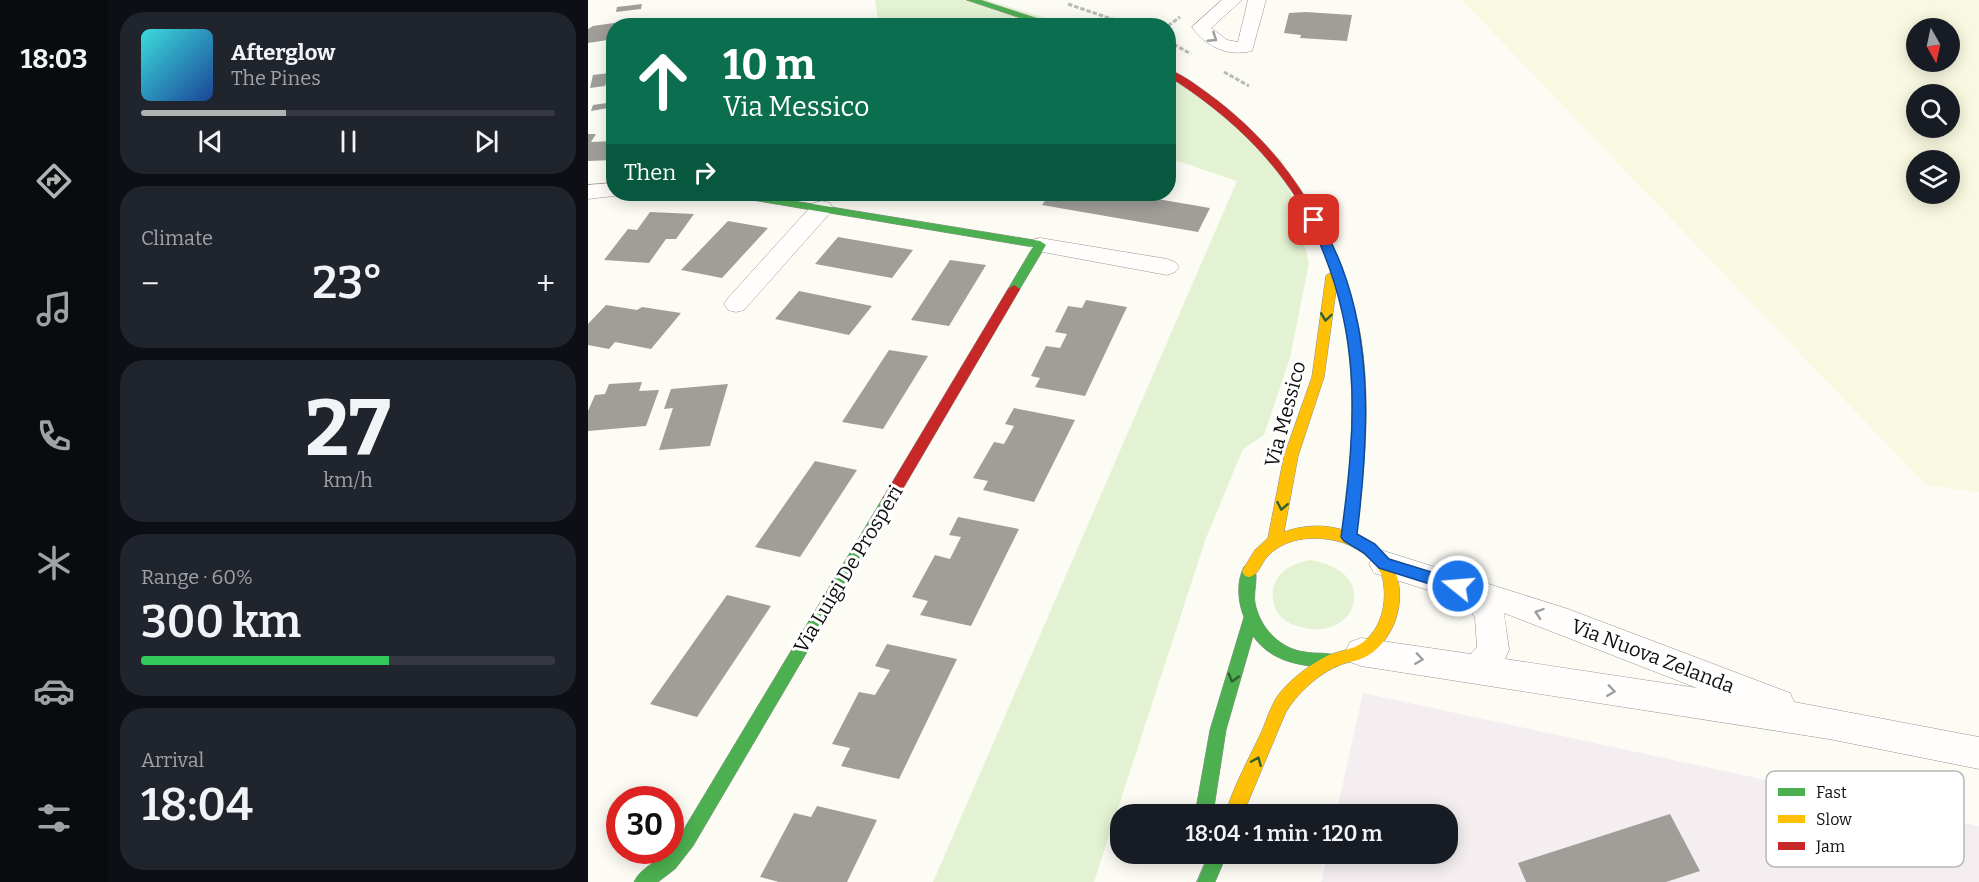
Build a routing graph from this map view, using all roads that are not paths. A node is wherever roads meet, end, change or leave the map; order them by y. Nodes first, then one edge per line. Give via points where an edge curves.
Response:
1 (971, 0) edge
2 (1233, 0) edge
3 (1257, 0) edge
4 (1030, 18) edge
5 (1176, 77) edge
6 (606, 191) edge
7 (588, 192) edge
8 (778, 201) edge
9 (822, 208) junction
10 (1040, 245) junction
11 (1334, 259) junction
12 (1167, 267) dead end
13 (736, 304) dead end
14 (1349, 537) junction
15 (1275, 542) junction
16 (1384, 564) junction
17 (1477, 592) junction
18 (1249, 622) junction
19 (1346, 656) junction
20 (1480, 668) junction
21 (1829, 723) junction
22 (1979, 753) edge
23 (1206, 804) edge
24 (1238, 804) edge
25 (1214, 864) edge
26 (643, 882) edge
27 (1206, 882) edge

1 - 4 street
2 -> 3 street via 1201,27 1207,37 1238,49 1246,47
5 - 11 street via 1239,120 1269,153 1304,201
6 - 7 street
8 - 9 street
9 - 10 street
9 - 13 street
10 - 12 street
10 - 26 street, Via Luigi De Prosperi via 687,840 669,863
11 - 14 street via 1360,376 1358,469
11 -> 15 street, Via Messico via 1318,377 1291,456
14 - 15 street via 1337,533 1299,533
14 - 16 street via 1370,549
15 - 18 street via 1257,557 1245,581 1243,600
16 - 17 street, Via Nuova Zelanda
16 - 19 street via 1394,591 1393,613 1384,631
17 - 20 street via 1491,616 1493,650
21 -> 17 street, Via Nuova Zelanda via 1658,660 1593,631
18 - 19 street via 1271,646 1293,657
18 -> 23 street via 1218,730
19 -> 20 street, Via Nuova Zelanda
24 -> 19 street via 1284,699
20 -> 21 street, Via Nuova Zelanda via 1587,688
21 - 22 street, Via Nuova Zelanda
25 - 27 street

